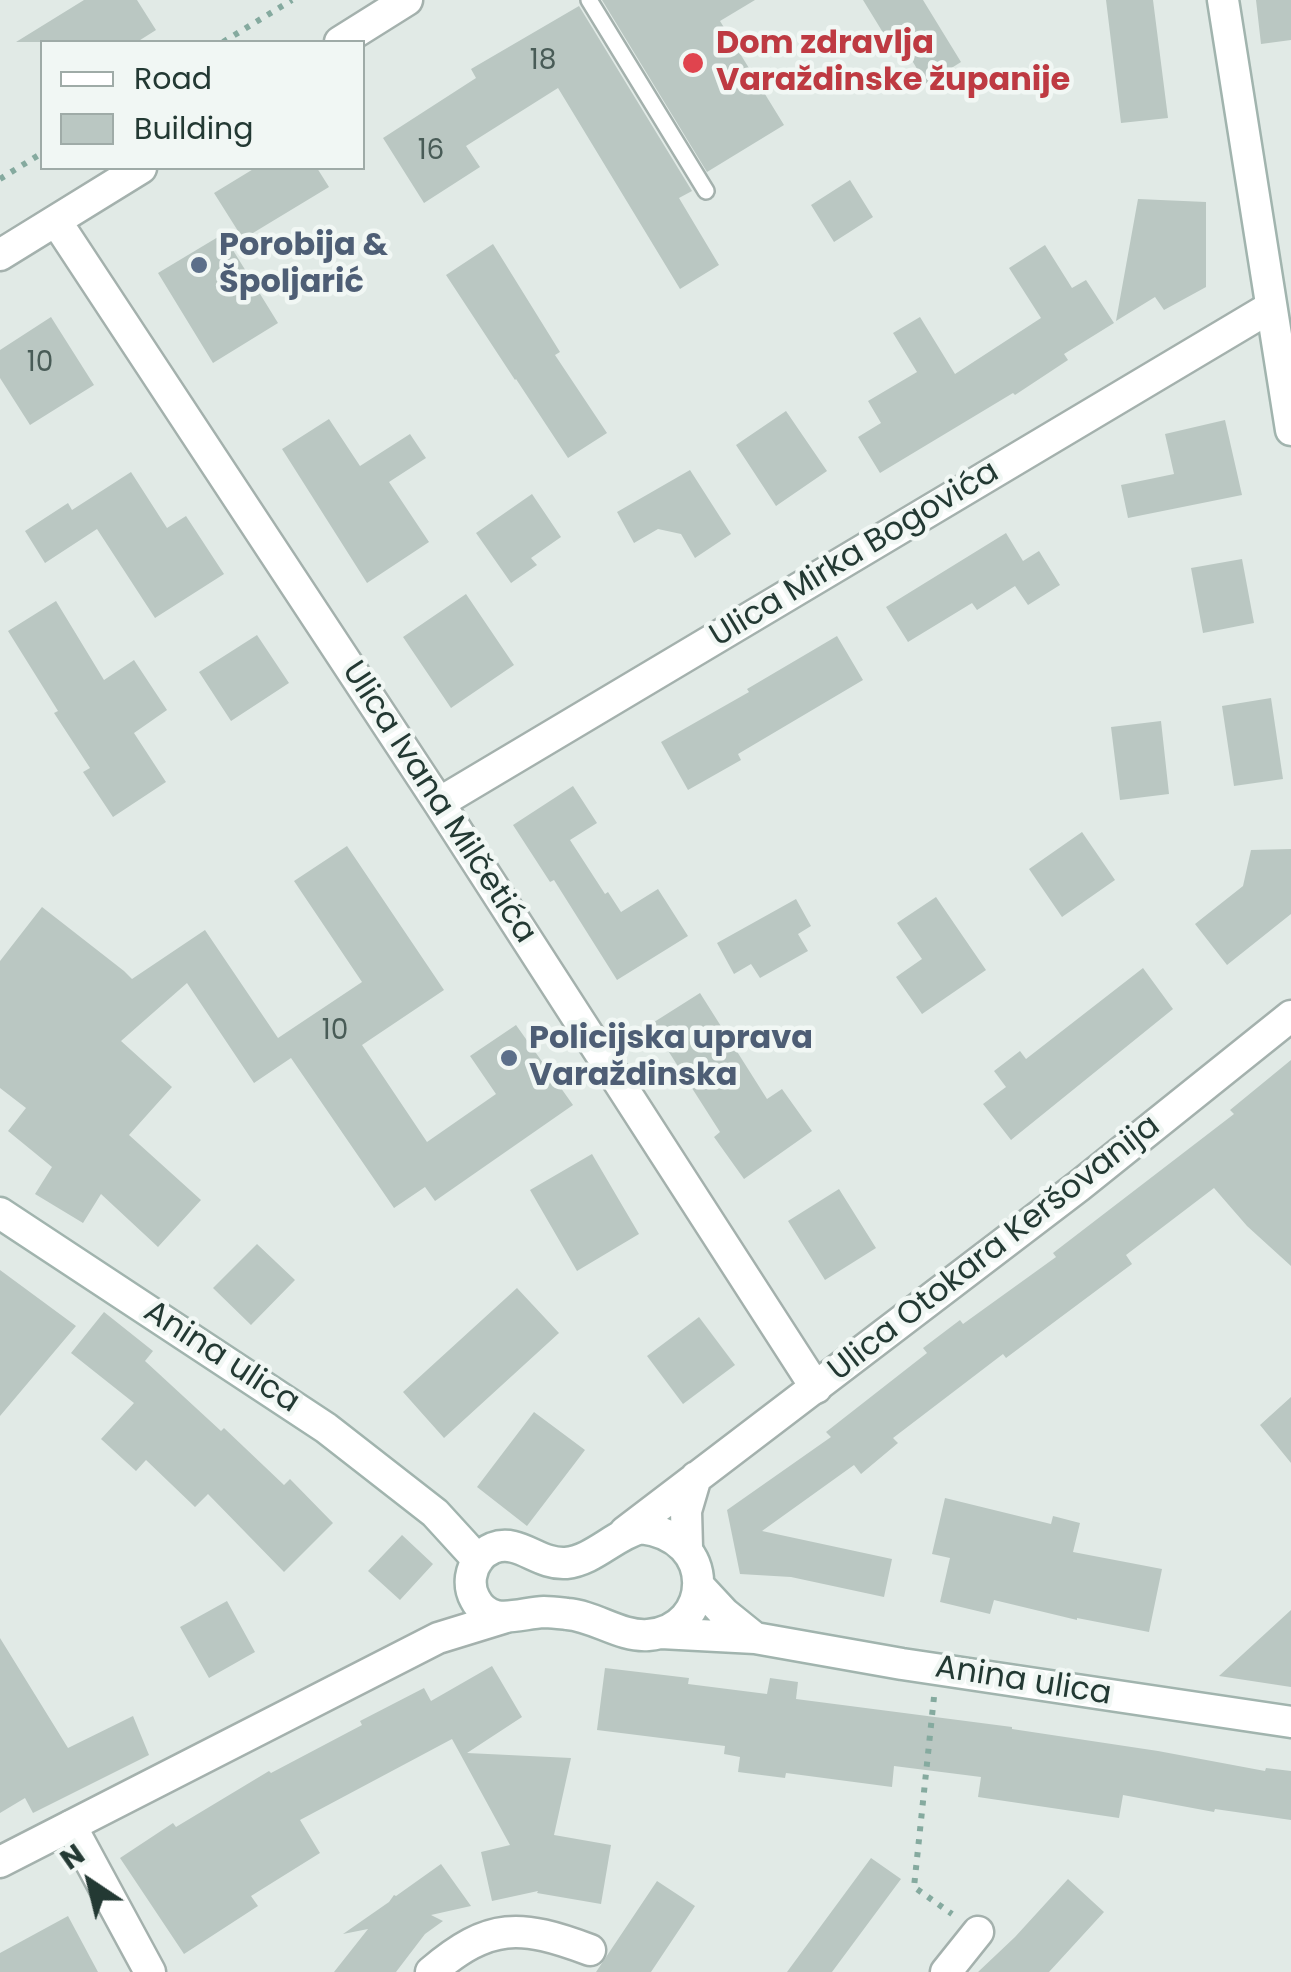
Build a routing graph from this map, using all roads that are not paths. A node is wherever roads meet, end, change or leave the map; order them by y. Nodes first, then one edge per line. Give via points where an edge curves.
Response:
1 (407, 0) edge
2 (589, 0) edge
3 (1224, 0) edge
4 (343, 40) edge
5 (138, 170) edge
6 (706, 192) dead end
7 (56, 221) junction
8 (0, 255) edge
9 (1271, 308) junction
10 (1291, 430) edge
11 (438, 803) junction
12 (1291, 1016) edge
13 (0, 1213) edge
14 (816, 1388) junction
15 (696, 1477) junction
16 (625, 1532) junction
17 (686, 1548) junction
18 (484, 1564) junction
19 (698, 1585) junction
20 (503, 1618) junction
21 (661, 1632) junction
22 (438, 1638) junction
23 (756, 1638) junction
24 (1291, 1722) edge
25 (71, 1826) junction
26 (0, 1862) edge
27 (978, 1932) road end
28 (590, 1950) dead end
29 (150, 1972) edge
30 (431, 1972) edge
31 (946, 1972) edge

1 - 4 street
2 - 6 lane
3 - 9 street
5 - 7 street
7 - 8 street
7 - 11 street, Ulica Ivana Milčetića
9 - 10 street
9 - 11 street, Ulica Mirka Bogovića
11 - 14 street, Ulica Ivana Milčetića
12 - 14 street, Ulica Otokara Keršovanija
13 - 18 street, Anina ulica via 326,1428 436,1513
14 - 15 street, Ulica Otokara Keršovanija
15 - 16 street, Ulica Otokara Keršovanija
15 - 17 street via 686,1511
16 - 17 street via 658,1530
16 - 18 street, Ulica Otokara Keršovanija via 578,1560 545,1561 515,1546
17 - 19 street
18 - 20 street via 478,1604
18 - 22 street
19 - 21 street via 688,1614
19 - 23 street, Anina ulica
20 - 21 street, Anina ulica via 578,1614 644,1636
20 - 22 street, Anina ulica
21 - 23 street, Anina ulica
22 - 25 street, Anina ulica
23 - 24 street, Anina ulica
25 - 26 street, Anina ulica
25 - 29 street
27 - 31 street
28 - 30 street via 549,1934 518,1931 485,1936

